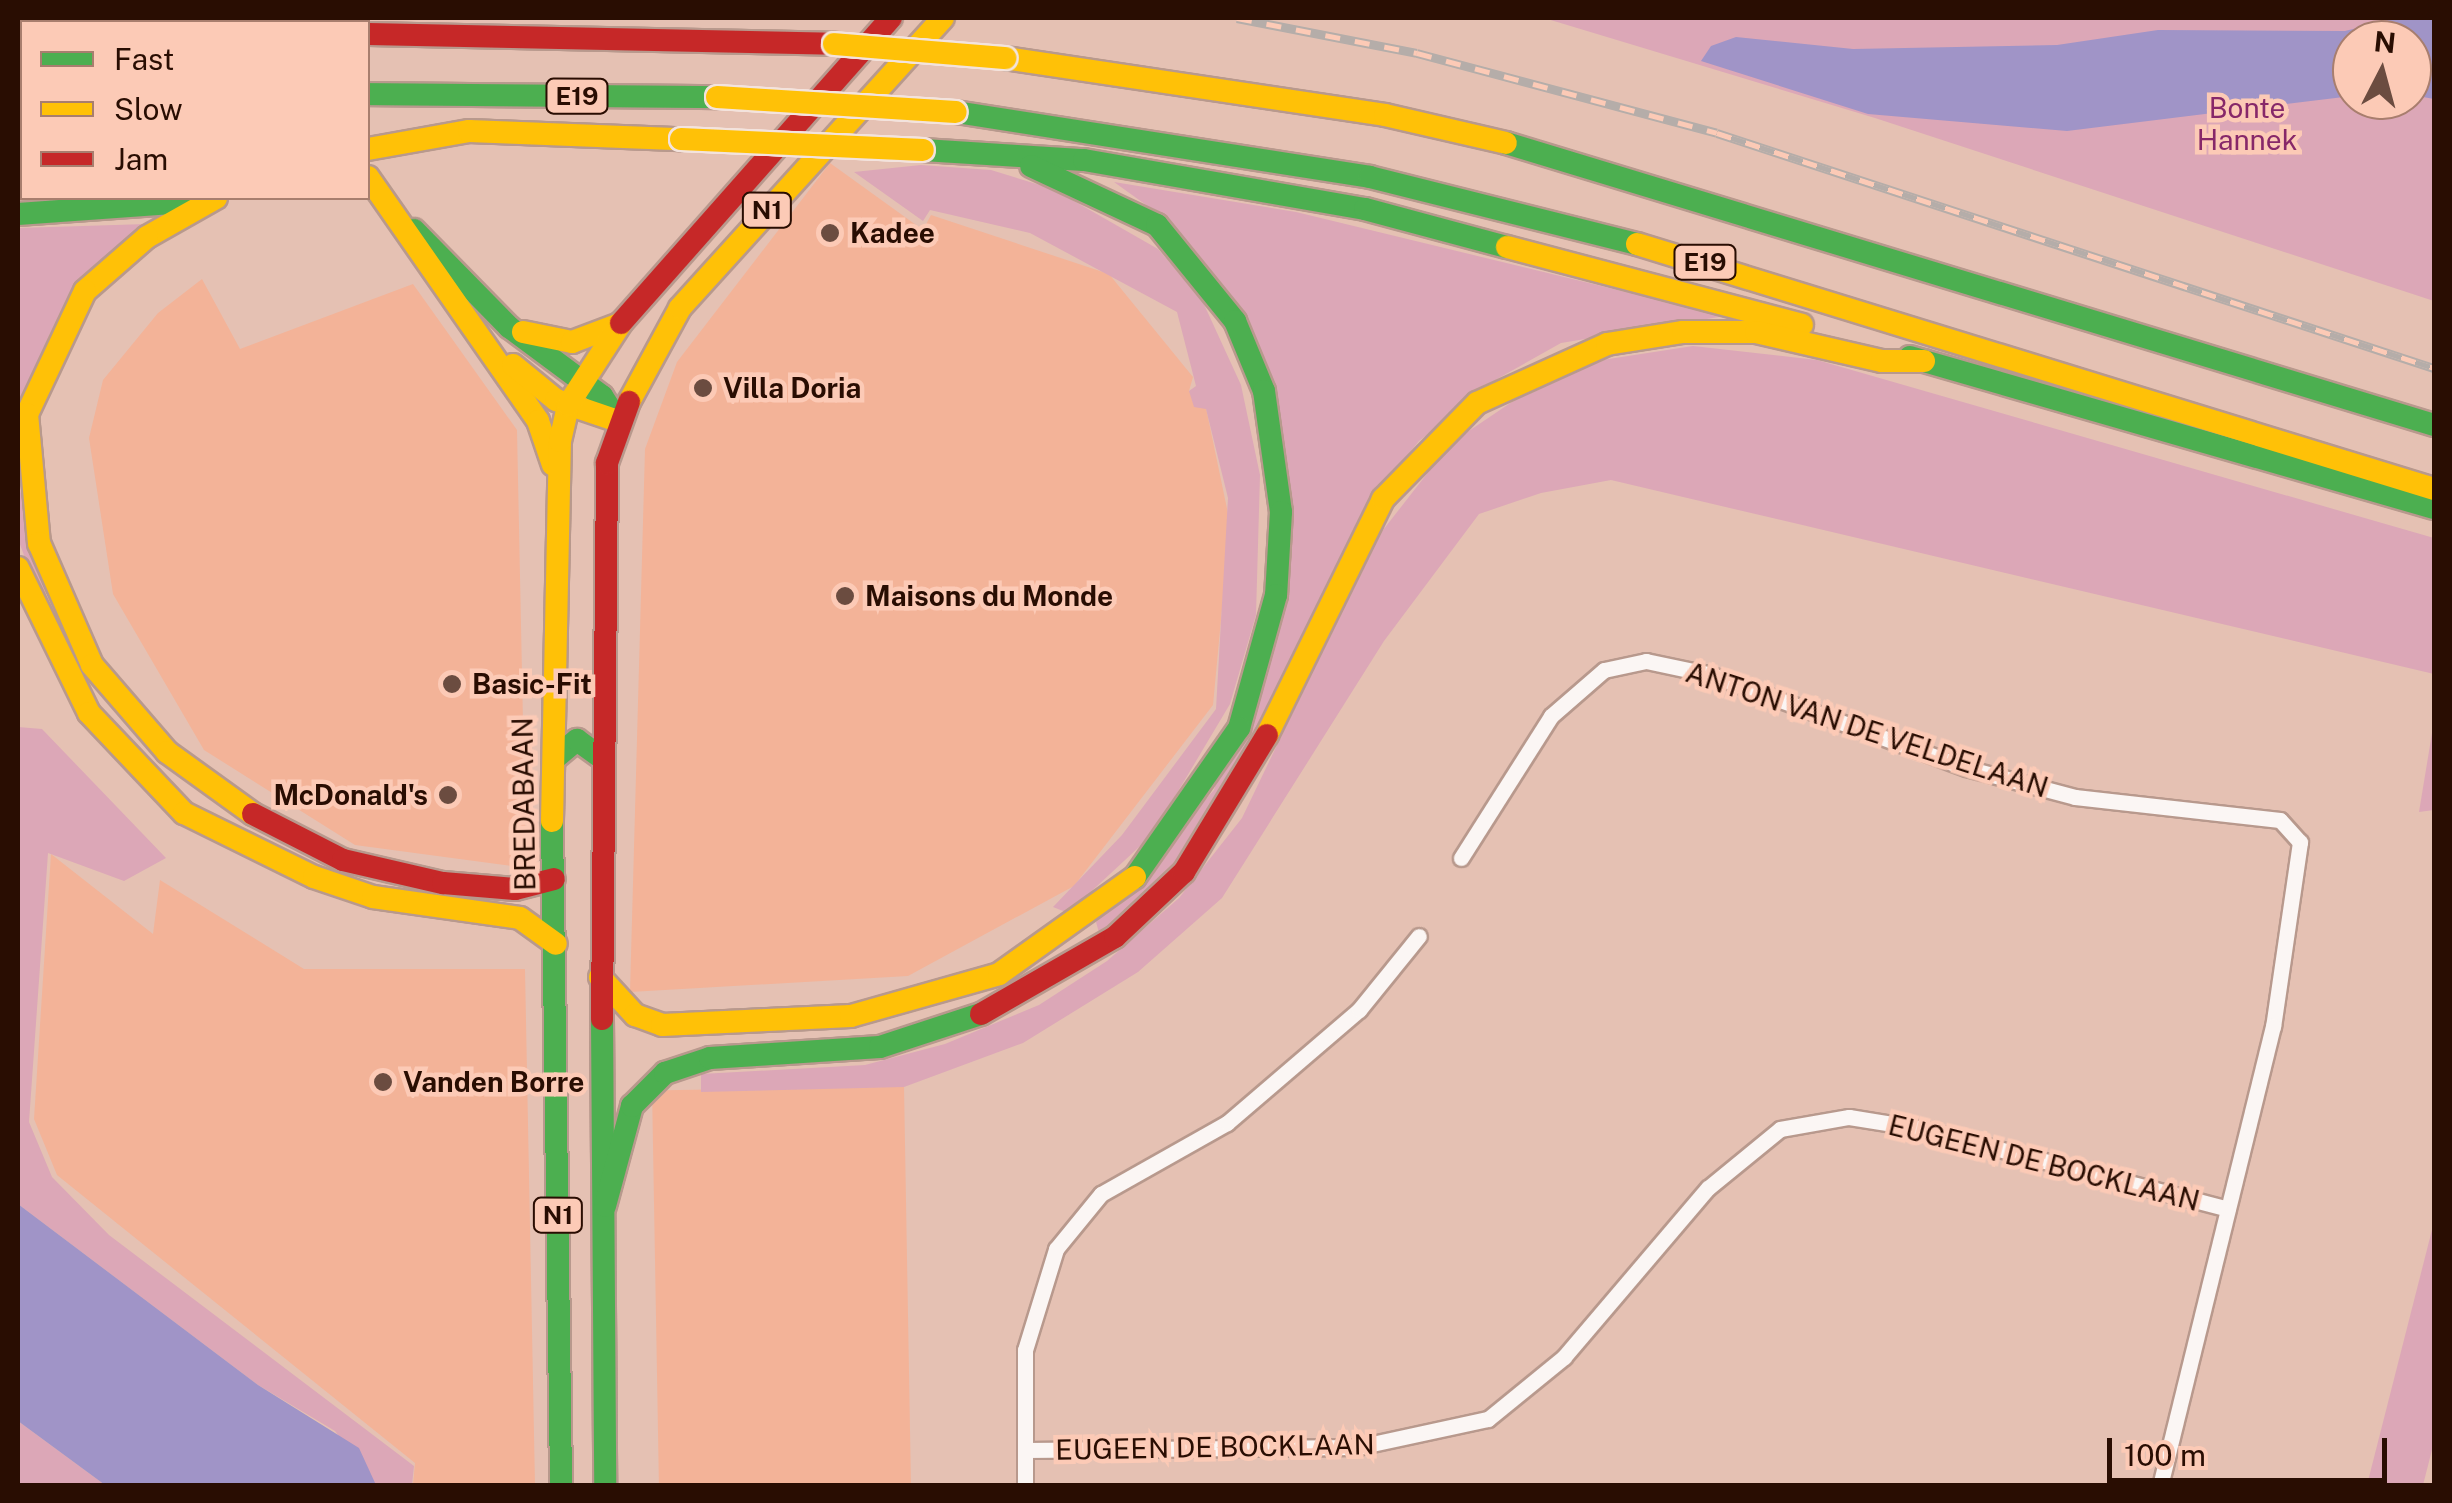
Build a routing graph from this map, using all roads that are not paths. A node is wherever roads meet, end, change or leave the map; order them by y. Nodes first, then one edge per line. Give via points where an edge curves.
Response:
1 (891, 18) edge
2 (943, 18) edge
3 (370, 34) edge
4 (370, 94) edge
5 (780, 138) junction
6 (370, 149) edge
7 (982, 153) junction
8 (812, 164) junction
9 (370, 180) edge
10 (202, 200) edge
11 (213, 200) edge
12 (18, 214) edge
13 (397, 217) junction
14 (620, 324) junction
15 (509, 326) junction
16 (488, 344) junction
17 (1924, 362) junction
18 (581, 382) junction
19 (568, 405) junction
20 (618, 421) junction
21 (2434, 426) edge
22 (555, 473) junction
23 (2434, 489) edge
24 (2434, 508) edge
25 (18, 568) edge
26 (600, 756) junction
27 (554, 760) junction
28 (1461, 858) dead end
29 (554, 879) junction
30 (1418, 936) dead end
31 (556, 944) junction
32 (600, 977) junction
33 (605, 1206) junction
34 (2228, 1210) junction
35 (1025, 1450) junction
36 (561, 1486) edge
37 (605, 1486) edge
38 (1026, 1486) edge
39 (2160, 1486) edge

1 - 5 main road, BREDABAAN / N1
2 - 8 main road, N1
3 - 21 main road, E19, bridge via 768,40 1005,58 1385,115 1584,161
4 - 23 main road, E19, bridge via 717,97 956,112 1370,176 1588,229 1956,335
5 - 8 street
5 - 14 main road, BREDABAAN / N1
6 - 7 main road, bridge via 514,130
7 - 17 main road via 1084,160 1365,209 1582,260
7 - 32 main road via 1062,175 1157,225 1234,321 1264,391 1281,512 1276,595 1239,728 1156,855 1114,898 999,974 851,1016 662,1025 635,1015
8 - 20 main road, N1 via 680,308
9 - 13 main road
10 - 12 main road via 82,216
11 - 29 main road via 147,237 85,291 27,414 39,543 64,613 92,665 167,752 270,828 343,860 443,883 515,890
13 - 15 main road
13 - 16 main road
14 - 15 main road via 572,342
14 - 18 main road, BREDABAAN / N1
15 - 18 main road
16 - 19 main road
16 - 22 main road via 538,421
17 - 24 main road
17 - 33 main road via 1882,362 1756,332 1683,332 1607,344 1477,403 1384,499 1234,800 1184,872 1114,937 1041,986 957,1025 880,1047 710,1058 664,1072 632,1106
18 - 19 main road, BREDABAAN / N1
18 - 20 main road
19 - 20 main road
19 - 22 main road, BREDABAAN / N1
20 - 26 main road, N1 via 600,512
22 - 27 main road, BREDABAAN / N1
25 - 31 main road via 90,713 184,813 314,877 373,897 520,918
26 - 27 main road via 577,740
26 - 32 main road, N1
27 - 29 main road, BREDABAAN / N1
28 - 34 street, ANTON VAN DE VELDELAAN via 1551,716 1604,670 1646,661 1712,674 1966,768 2075,797 2280,820 2300,842 2273,1026
29 - 31 main road, BREDABAAN / N1
30 - 35 street via 1359,1010 1227,1123 1101,1194 1056,1250 1025,1350
31 - 36 main road, BREDABAAN / N1
32 - 33 main road, N1
33 - 37 main road, N1
34 - 35 street, EUGEEN DE BOCKLAAN via 1918,1128 1849,1116 1780,1129 1708,1188 1564,1357 1488,1419 1358,1447
34 - 39 street, ANTON VAN DE VELDELAAN
35 - 38 street

